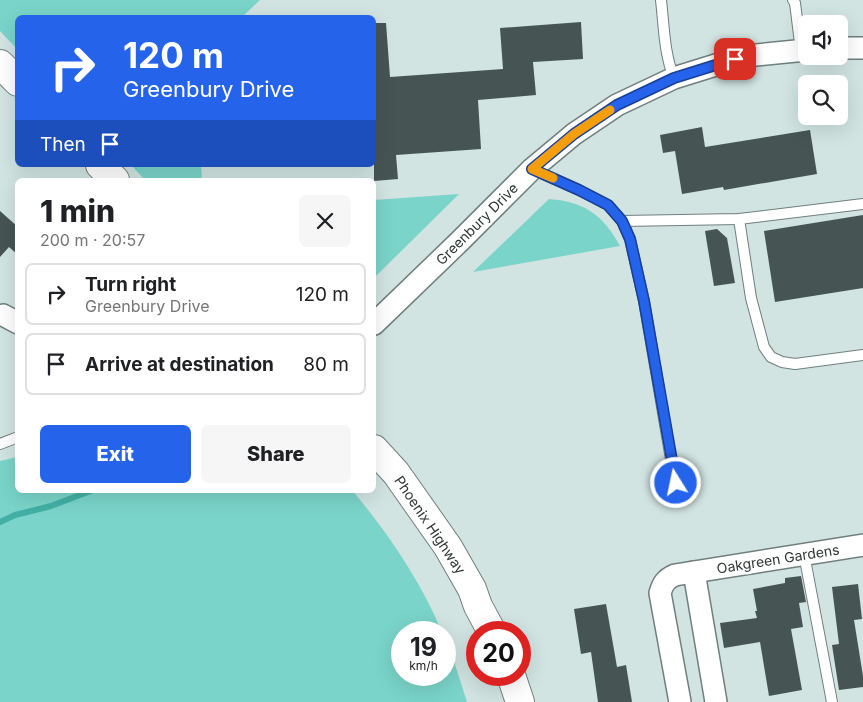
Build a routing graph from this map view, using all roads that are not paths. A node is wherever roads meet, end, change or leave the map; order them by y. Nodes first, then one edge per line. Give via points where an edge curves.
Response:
1 (661, 0) edge
2 (795, 1) edge
3 (798, 17) edge
4 (848, 48) edge
5 (863, 48) edge
6 (798, 51) edge
7 (0, 64) edge
8 (674, 78) junction
9 (15, 79) edge
10 (102, 167) edge
11 (532, 169) junction
12 (113, 178) edge
13 (863, 204) edge
14 (739, 220) junction
15 (622, 221) junction
16 (376, 322) edge
17 (863, 355) edge
18 (15, 438) edge
19 (0, 444) edge
20 (376, 451) edge
21 (676, 483) dead end
22 (863, 545) edge
23 (804, 554) junction
24 (694, 572) junction
25 (486, 621) edge
26 (515, 686) edge
27 (520, 702) edge
28 (680, 702) edge
29 (716, 702) edge
30 (832, 702) edge

1 - 8 lane via 666,52
2 - 3 lane
4 - 5 street
6 - 8 street, Greenbury Drive via 735,59
7 - 9 main road
8 - 11 street, Greenbury Drive via 617,105 574,134
10 - 12 main road
11 - 15 lane via 608,205
11 - 16 street, Greenbury Drive
13 - 14 lane
14 - 15 lane
14 - 17 lane via 751,298 764,347 771,357 795,364
15 - 21 lane via 630,239 644,301
18 - 19 lane
20 - 25 main road, Phoenix Highway via 396,473 448,547
22 - 23 street, Oakgreen Gardens
23 - 24 street, Oakgreen Gardens
23 - 30 lane
24 - 28 street, Oakgreen Gardens via 668,579 660,593
24 - 29 street
26 - 27 main road

